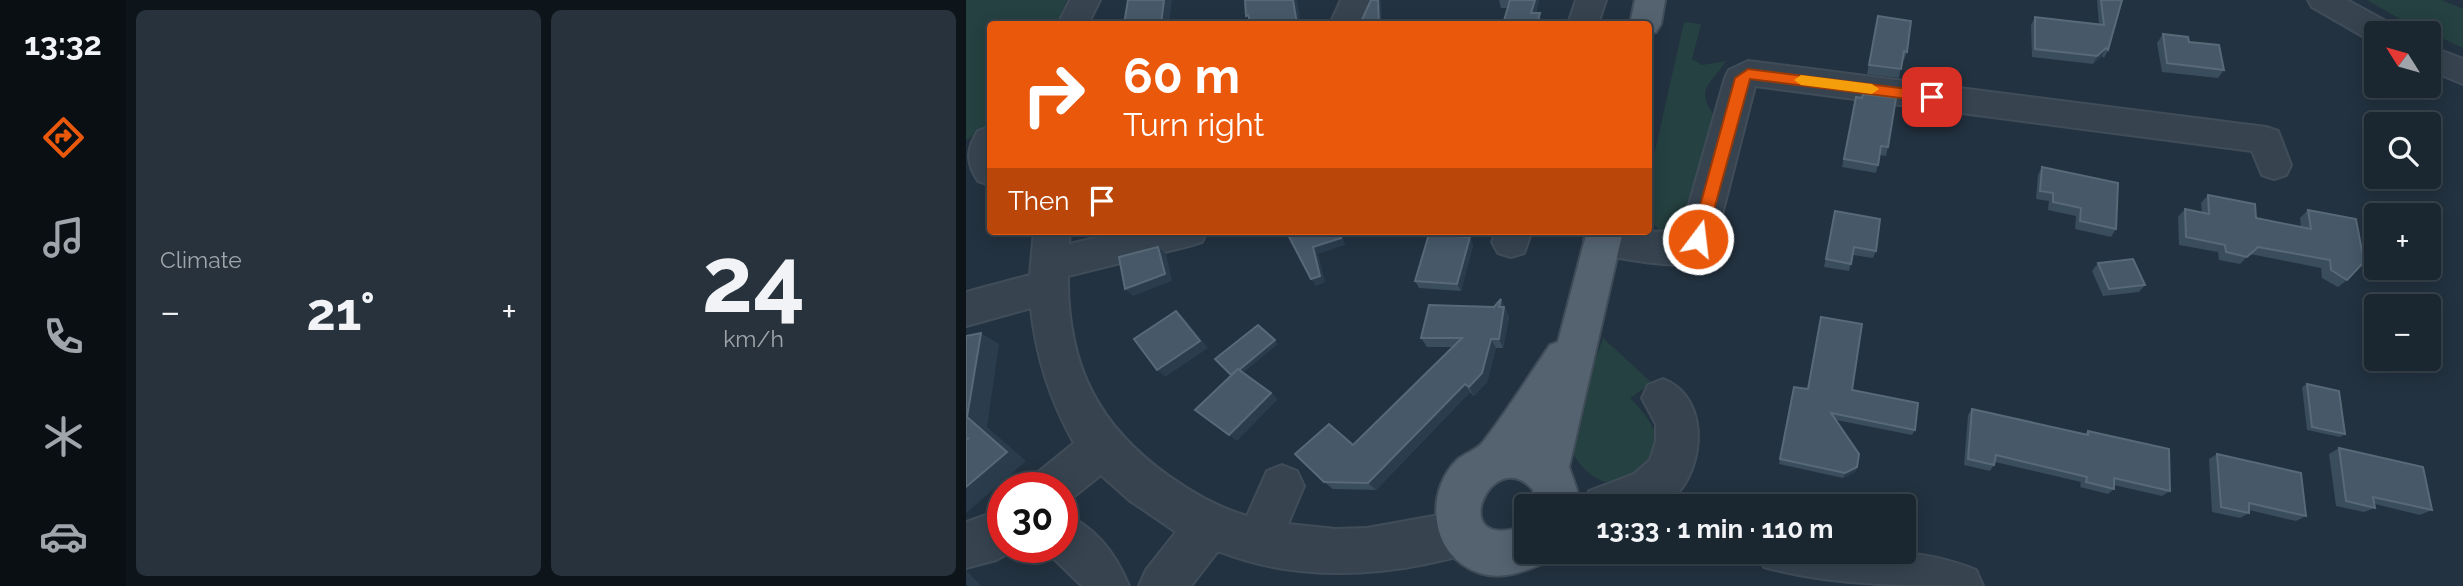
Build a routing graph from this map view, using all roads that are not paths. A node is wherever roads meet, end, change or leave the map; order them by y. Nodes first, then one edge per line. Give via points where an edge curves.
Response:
1 (1085, 0) edge
2 (1356, 0) edge
3 (1591, 0) edge
4 (1650, 0) edge
5 (2323, 0) edge
6 (1074, 21) edge
7 (1346, 21) edge
8 (1584, 21) edge
9 (1646, 21) edge
10 (2364, 23) edge
11 (2441, 62) edge
12 (2463, 72) edge
13 (2274, 165) dead end
14 (1170, 235) edge
15 (1604, 235) edge
16 (1050, 261) edge
17 (966, 309) edge
18 (1577, 338) junction
19 (1663, 398) dead end
20 (1103, 446) junction
21 (1496, 460) junction
22 (1072, 472) edge
23 (1282, 486) dead end
24 (1551, 488) edge
25 (1638, 494) edge
26 (1210, 526) junction
27 (987, 539) edge
28 (1259, 541) junction
29 (966, 545) edge
30 (1078, 550) edge
31 (1495, 556) edge
32 (1847, 564) edge
33 (1107, 586) edge
34 (1162, 586) edge
35 (1960, 586) edge

1 - 6 street
2 - 7 street
3 - 8 street
4 - 9 main road
5 - 10 street
11 - 12 street
13 - 15 street via 2266,140 1748,74 1741,78 1698,239 1681,249
14 - 16 street
15 - 18 main road
16 - 17 street
16 - 20 street via 1055,343 1068,386 1089,429
18 - 21 main road
18 - 24 main road
19 - 25 street via 1679,433 1661,481
20 - 22 street
20 - 26 street via 1127,470
21 - 24 main road via 1518,457 1534,461
21 - 31 main road via 1471,475 1457,501 1456,519
23 - 28 street
26 - 28 street
26 - 34 street
27 - 29 street
28 - 31 street via 1334,552
30 - 33 street via 1097,568
32 - 35 street

